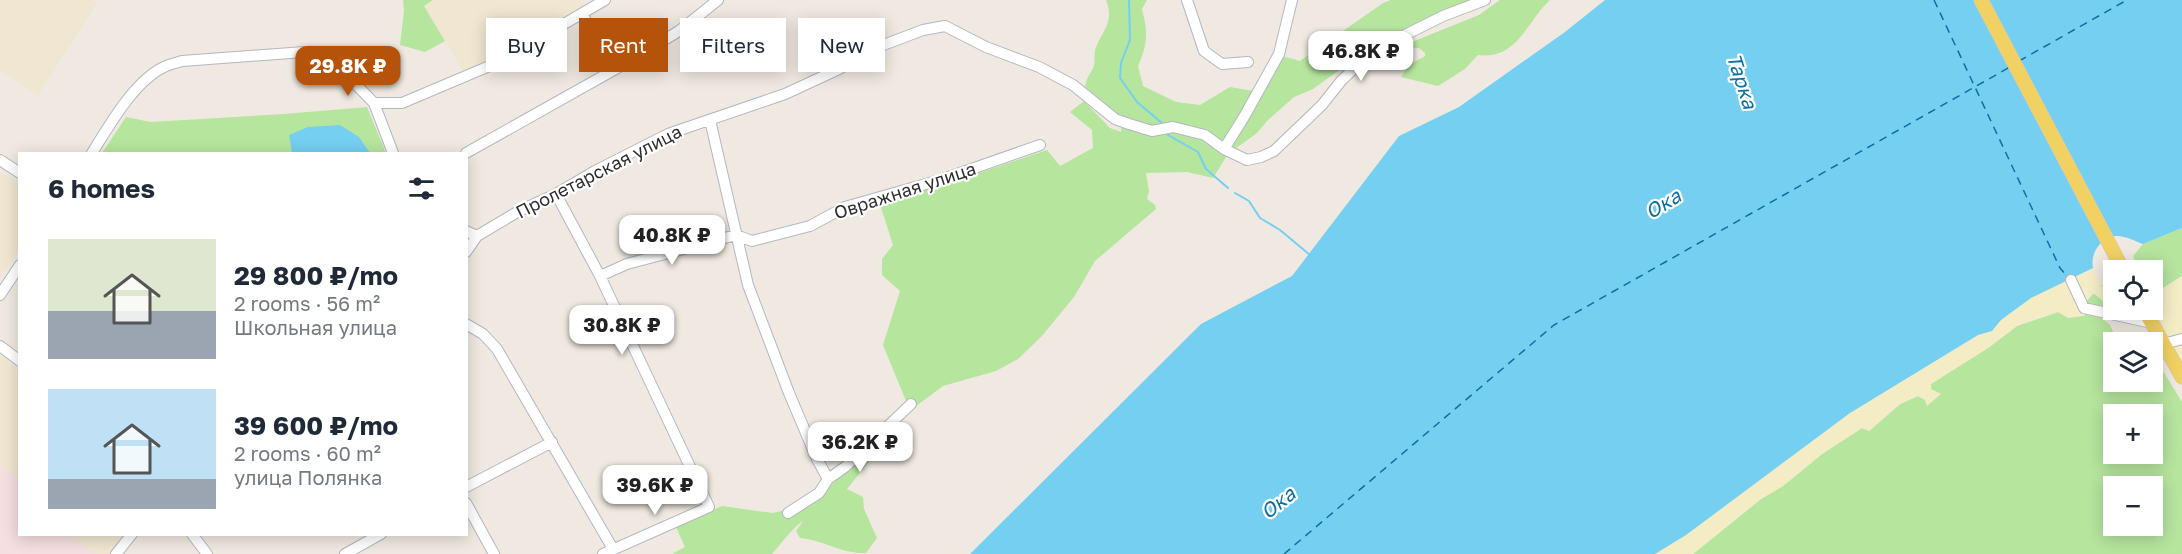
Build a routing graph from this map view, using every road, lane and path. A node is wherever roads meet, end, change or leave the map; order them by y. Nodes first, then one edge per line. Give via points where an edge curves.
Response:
1 (605, 0) edge
2 (718, 0) edge
3 (1187, 0) edge
4 (1292, 0) edge
5 (1485, 0) edge
6 (1980, 0) edge
7 (588, 4) edge
8 (580, 14) junction
9 (583, 18) edge
10 (668, 38) edge
11 (1248, 62) dead end
12 (610, 72) edge
13 (374, 103) junction
14 (710, 120) junction
15 (1040, 145) dead end
16 (1224, 149) junction
17 (93, 152) edge
18 (393, 152) edge
19 (468, 152) edge
20 (0, 160) edge
21 (18, 172) edge
22 (556, 194) junction
23 (468, 232) edge
24 (736, 235) junction
25 (477, 236) junction
26 (468, 249) edge
27 (2117, 260) edge
28 (18, 268) edge
29 (600, 276) junction
30 (2071, 280) dead end
31 (0, 295) edge
32 (2150, 320) edge
33 (2152, 323) junction
34 (468, 325) edge
35 (2157, 332) edge
36 (2182, 339) edge
37 (2163, 344) joint
38 (0, 346) edge
39 (18, 360) edge
40 (2182, 376) edge
41 (911, 404) dead end
42 (552, 442) junction
43 (828, 479) junction
44 (468, 486) edge
45 (468, 507) edge
46 (788, 513) dead end
47 (130, 536) edge
48 (194, 536) edge
49 (377, 536) edge
50 (608, 552) edge
51 (116, 554) edge
52 (207, 554) edge
53 (345, 554) edge
54 (494, 554) edge

1 - 7 street
2 - 10 street
3 - 11 street via 1204,51 1222,63
4 - 16 street via 1279,54
5 - 16 street, Пролетарская улица via 1371,52 1274,150 1247,160
6 - 27 main road
7 - 8 street
8 - 9 street
8 - 13 street via 499,62 402,103
12 - 19 street
13 - 17 street via 331,59 304,52 182,61 153,75 123,104
13 - 18 street
14 - 16 street, Пролетарская улица via 786,94 878,47 945,26 1073,85 1115,119 1152,131 1173,127 1205,135
14 - 22 street, Пролетарская улица via 668,134
14 - 24 street
15 - 24 street, Овражная улица via 940,180 845,207 810,226 752,240
20 - 21 street
22 - 25 street, Пролетарская улица
22 - 29 street
23 - 25 street
24 - 29 street, Овражная улица via 627,264
24 - 43 street via 756,307
25 - 26 street
28 - 31 street
29 - 50 street via 709,507
30 - 33 street via 2084,308
32 - 33 main road
33 - 35 main road
34 - 42 street via 497,349
36 - 37 street
37 - 40 main road
38 - 39 street
41 - 43 street
42 - 44 street
42 - 50 street
43 - 46 street via 819,493
45 - 54 street
47 - 51 street
48 - 52 street
49 - 53 street

